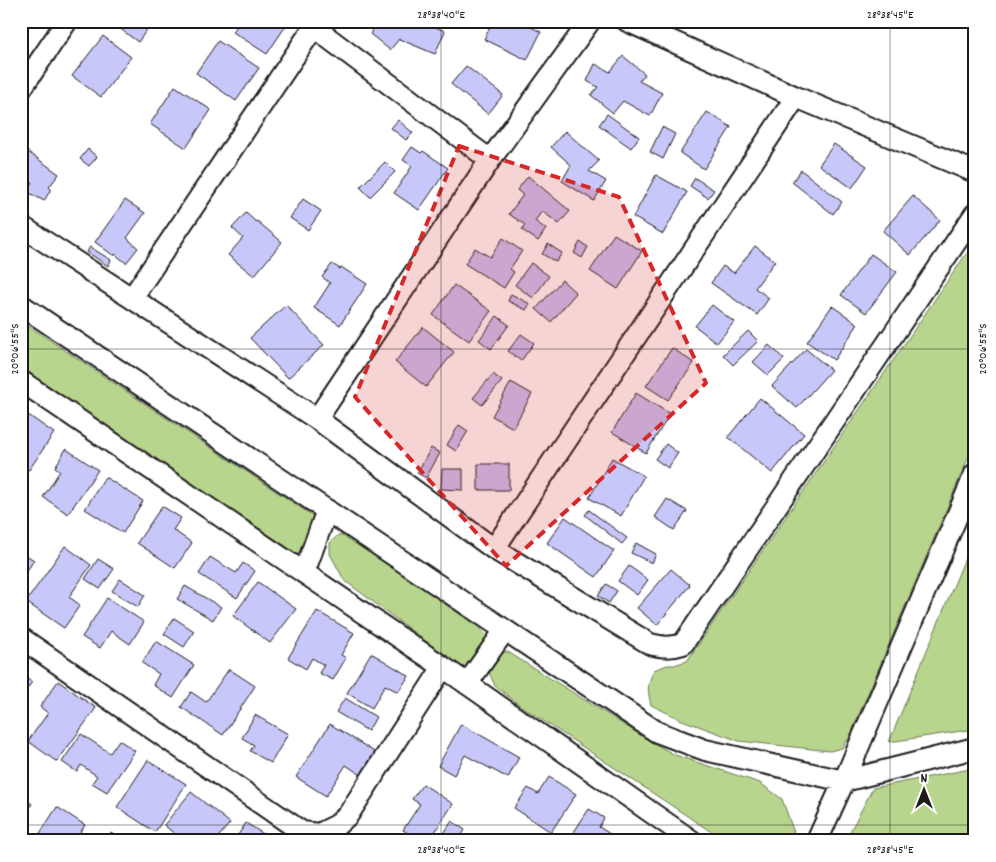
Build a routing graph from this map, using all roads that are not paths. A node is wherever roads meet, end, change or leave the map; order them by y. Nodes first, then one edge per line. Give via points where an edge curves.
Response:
1 (67, 21) edge
2 (590, 21) edge
3 (627, 21) edge
4 (316, 24) edge
5 (21, 89) edge
6 (796, 97) junction
7 (490, 160) junction
8 (975, 172) edge
9 (975, 214) edge
10 (21, 226) edge
11 (132, 298) junction
12 (21, 305) edge
13 (21, 381) edge
14 (317, 419) junction
15 (975, 474) edge
16 (327, 510) junction
17 (494, 549) junction
18 (304, 573) junction
19 (505, 630) junction
20 (21, 638) edge
21 (443, 667) junction
22 (467, 684) junction
23 (975, 748) edge
24 (844, 781) junction
25 (692, 841) edge
26 (817, 841) edge

1 - 5 street
2 - 7 street
3 - 6 street
4 - 7 street
4 - 11 street
6 - 8 street
6 - 17 street
7 - 14 street
9 - 17 street via 683,644 664,648 650,644
10 - 11 street
11 - 14 street
12 - 16 street
13 - 18 street
14 - 17 street
15 - 24 street
16 - 18 street
16 - 19 street
18 - 21 street
19 - 22 street
19 - 24 street via 658,732 705,750
20 - 21 street via 302,832 319,834 348,815
21 - 22 street
22 - 25 street
23 - 24 street
24 - 26 street

